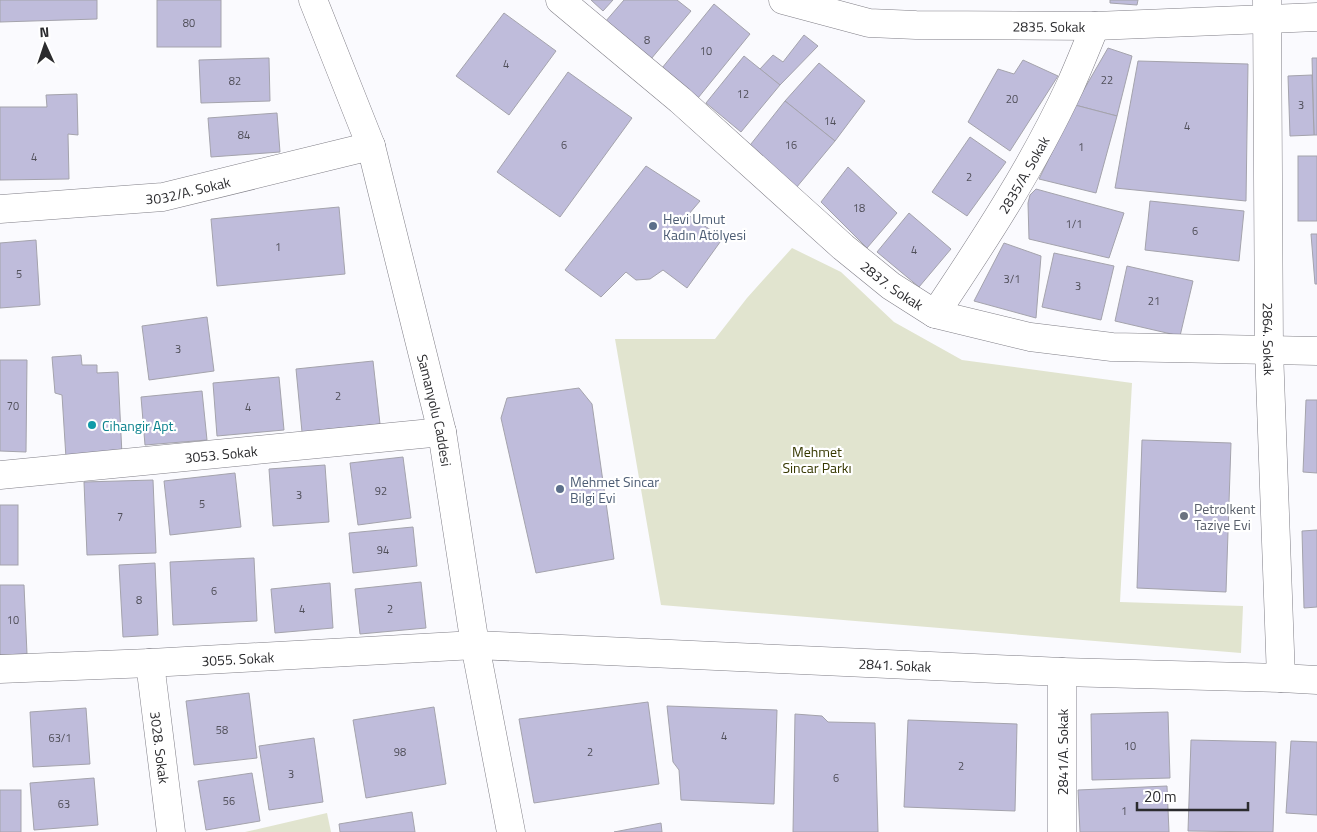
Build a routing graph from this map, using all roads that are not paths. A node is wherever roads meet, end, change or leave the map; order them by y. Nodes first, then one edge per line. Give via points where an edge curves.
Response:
1 (313, 0) edge
2 (560, 0) edge
3 (783, 0) edge
4 (1267, 10) edge
5 (1317, 17) edge
6 (1095, 26) junction
7 (371, 146) junction
8 (0, 209) edge
9 (934, 314) junction
10 (1269, 350) junction
11 (1317, 351) edge
12 (442, 432) junction
13 (0, 475) edge
14 (475, 645) junction
15 (150, 663) junction
16 (0, 669) edge
17 (1062, 672) junction
18 (1280, 678) junction
19 (1317, 680) edge
20 (172, 832) edge
21 (511, 832) edge
22 (1062, 832) edge

1 - 7 street, Samanyolu Caddesi
2 - 9 street, 2837. Sokak via 680,100 843,247 891,286
3 - 6 street, 2835. Sokak via 868,23
4 - 5 street, 2835. Sokak
4 - 6 street, 2835. Sokak
4 - 10 street, 2864. Sokak
6 - 9 street, 2835/A. Sokak via 1070,86 1035,153 980,248
7 - 8 street, 3032/A. Sokak via 163,196
7 - 12 street, Samanyolu Caddesi
9 - 10 street, 2837. Sokak via 1030,337 1112,347
10 - 11 street, 2837. Sokak
10 - 18 street, 2864. Sokak
12 - 13 street, 3053. Sokak
12 - 14 street, Samanyolu Caddesi
14 - 15 street, 3055. Sokak
14 - 17 street, 2841. Sokak
14 - 21 street, Samanyolu Caddesi
15 - 16 street, 3055. Sokak
15 - 20 street, 3028. Sokak
17 - 18 street, 2841. Sokak
17 - 22 street, 2841/A. Sokak
18 - 19 street, 2841. Sokak

